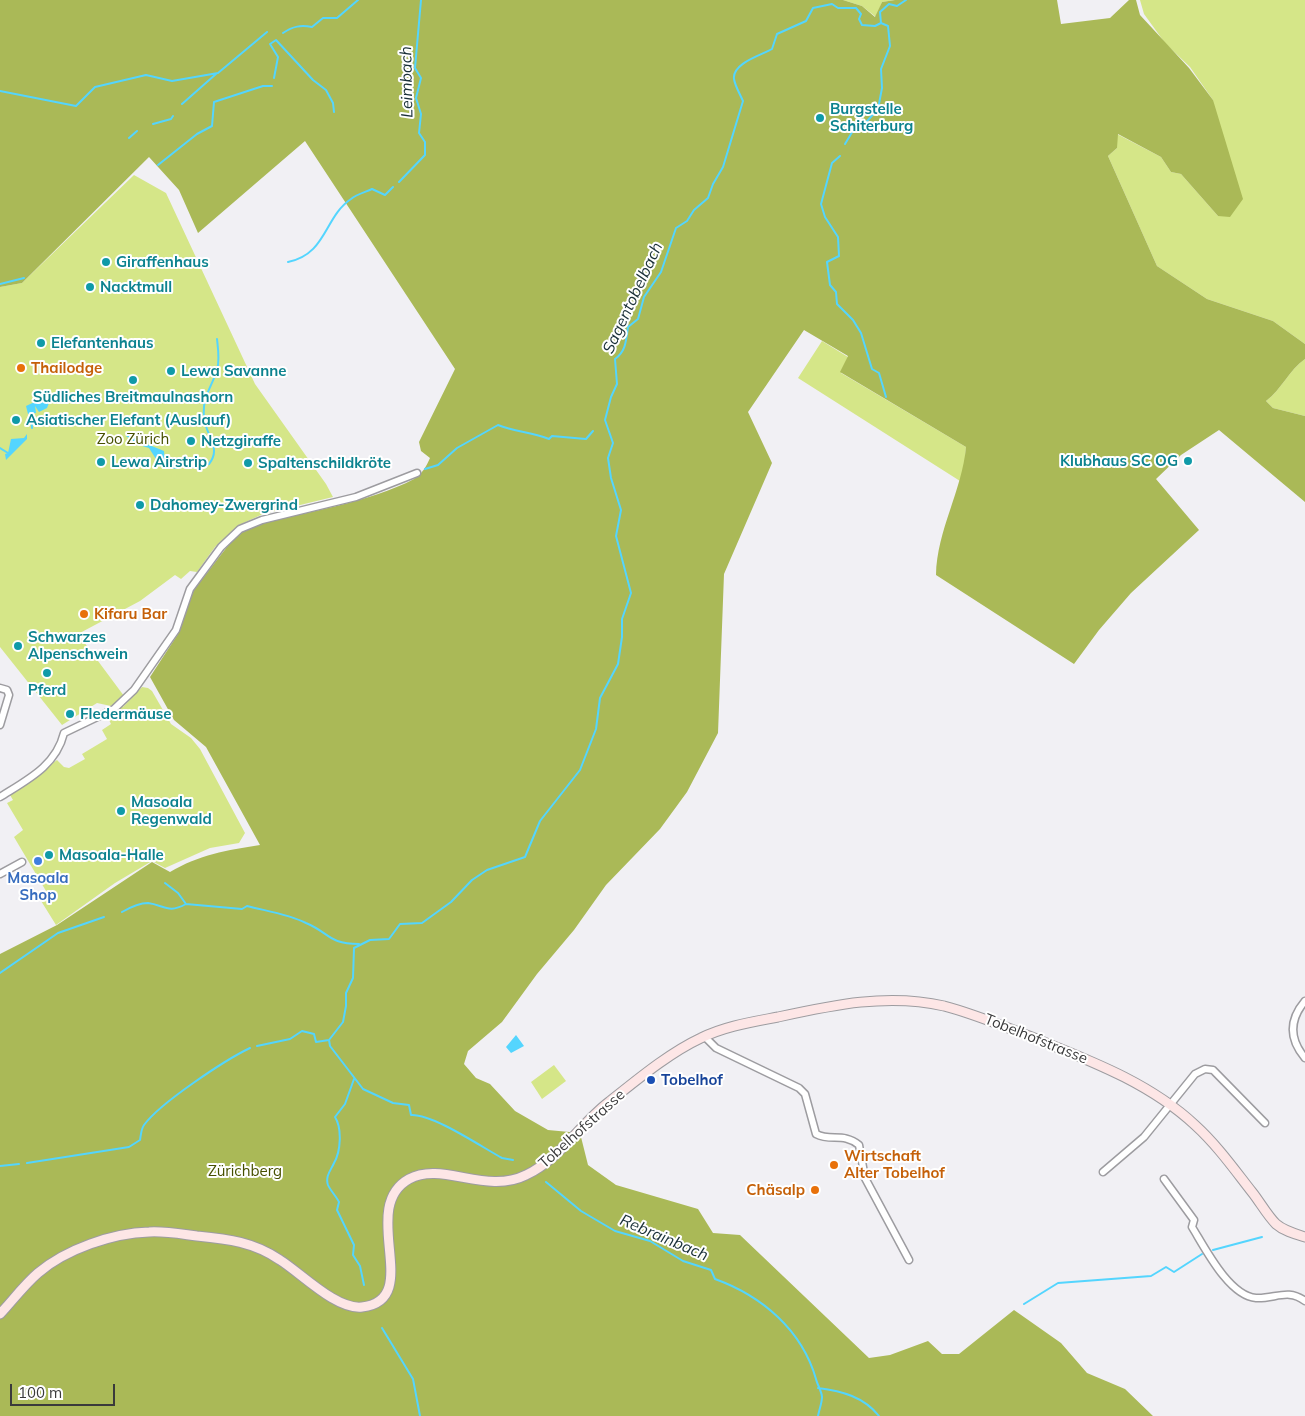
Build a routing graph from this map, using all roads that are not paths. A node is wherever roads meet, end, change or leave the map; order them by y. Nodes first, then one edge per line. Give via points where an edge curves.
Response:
1 (417, 473) dead end
2 (0, 688) edge
3 (0, 725) edge
4 (0, 797) edge
5 (22, 862) dead end
6 (0, 874) edge
7 (1305, 1001) edge
8 (704, 1036) junction
9 (1305, 1058) edge
10 (1171, 1106) junction
11 (1264, 1123) dead end
12 (1103, 1172) dead end
13 (1164, 1179) dead end
14 (1305, 1237) edge
15 (909, 1260) dead end
16 (1305, 1301) edge
17 (0, 1314) edge

1 - 4 street via 356,496 262,520 240,529 221,547 192,586 176,630 126,699 64,733 51,760
2 - 3 street via 7,690 9,695
5 - 6 street
7 - 9 street via 1294,1018 1292,1030
8 - 10 main road, Tobelhofstrasse via 744,1024 840,1004 883,1000 925,1002 981,1017 1091,1061 1145,1087
8 - 15 street via 716,1048 799,1088 805,1094 816,1134 847,1138 859,1145 865,1178
8 - 17 main road, Tobelhofstrasse via 607,1103 552,1159 529,1174 494,1183 430,1174 402,1183 386,1212 392,1262 389,1286 384,1295 370,1305 354,1307 333,1299 285,1263 248,1244 147,1232 98,1243 49,1265
10 - 11 street via 1195,1074 1213,1070
10 - 12 street via 1144,1137
10 - 14 main road, Tobelhofstrasse via 1214,1144 1274,1222
13 - 16 street via 1194,1220 1192,1227 1214,1262 1238,1291 1255,1298 1291,1294

